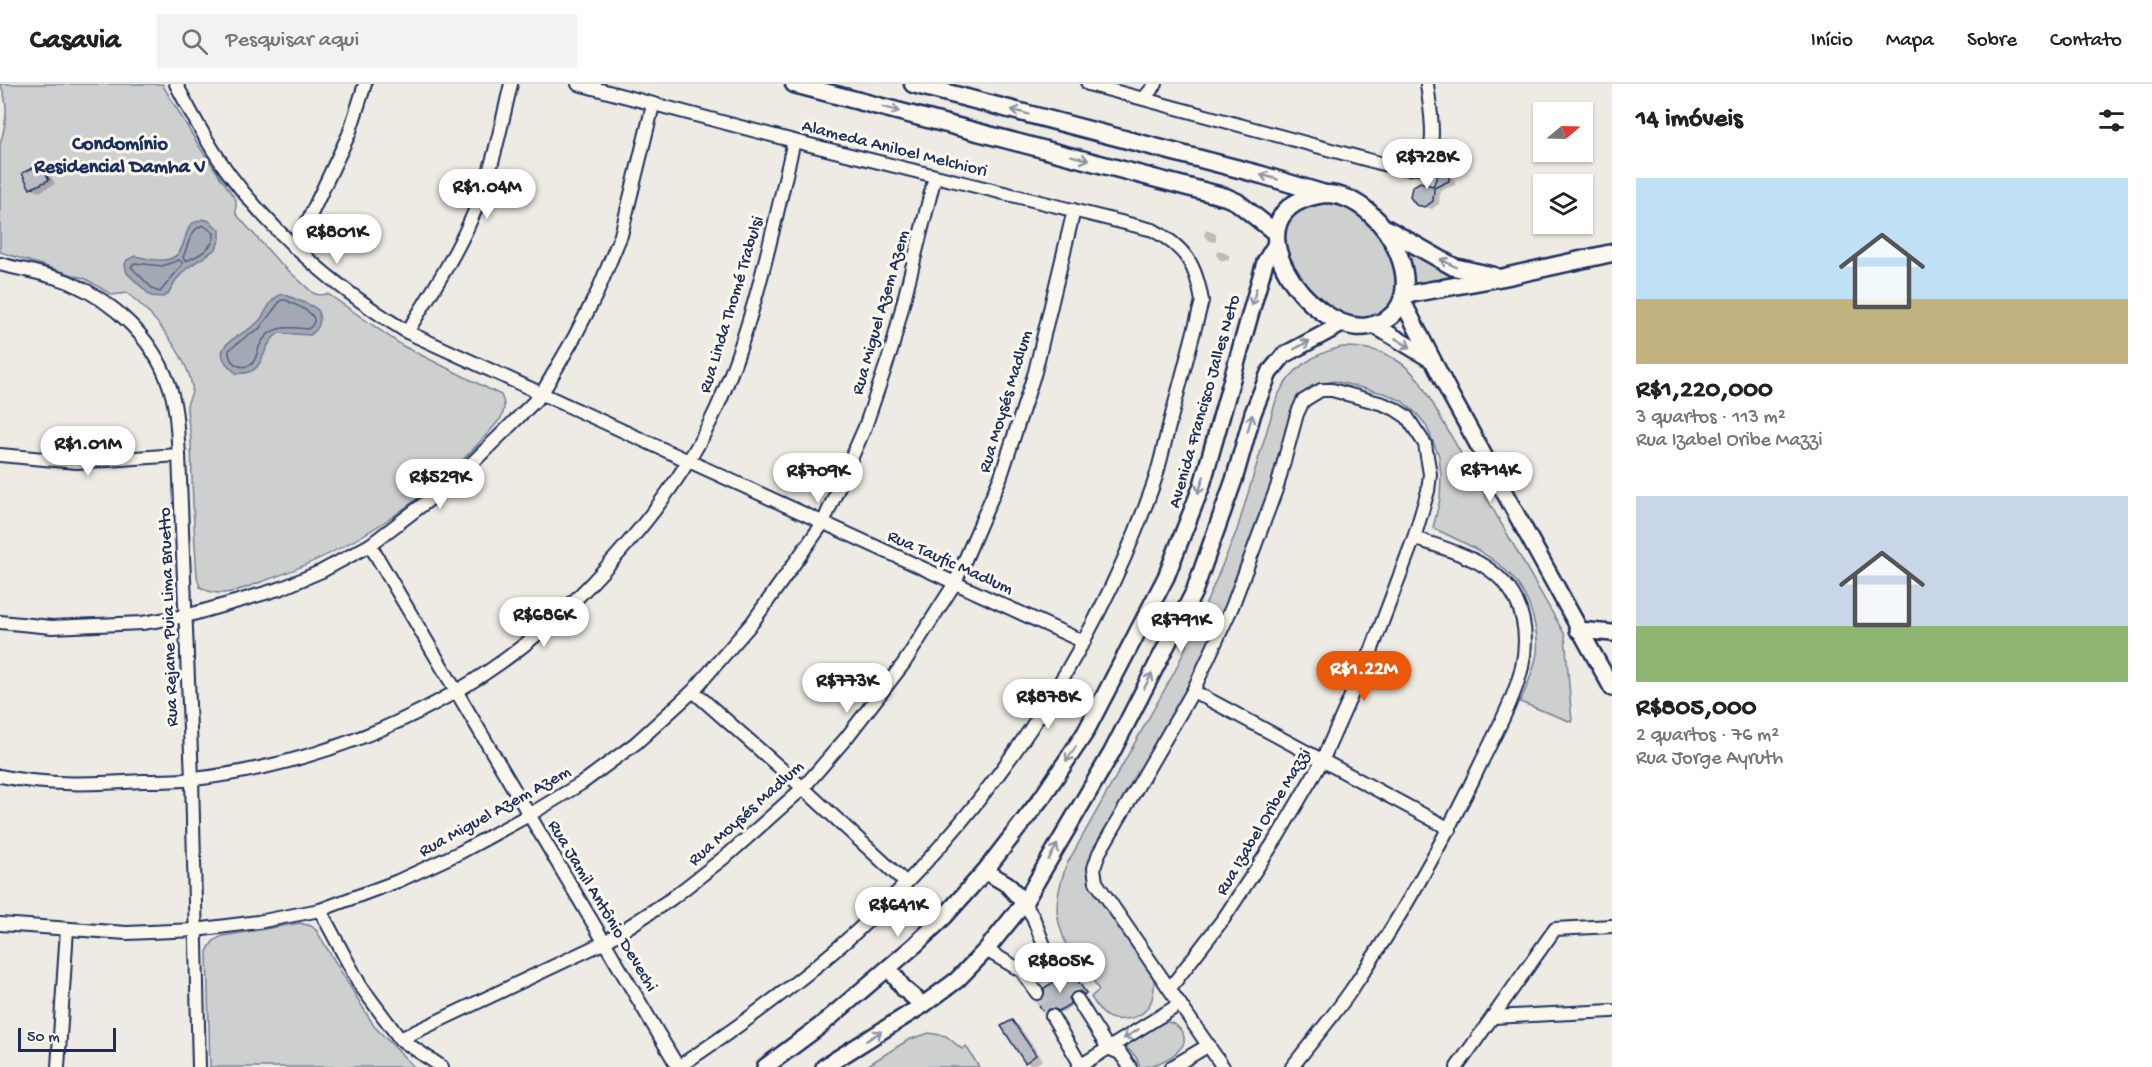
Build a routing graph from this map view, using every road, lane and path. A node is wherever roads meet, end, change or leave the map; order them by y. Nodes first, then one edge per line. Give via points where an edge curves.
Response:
1 (176, 84) edge
2 (366, 84) edge
3 (511, 84) edge
4 (578, 84) edge
5 (794, 84) edge
6 (913, 84) edge
7 (1088, 84) edge
8 (1156, 84) edge
9 (1427, 84) edge
10 (1144, 98) junction
11 (653, 105) junction
12 (794, 141) junction
13 (935, 176) junction
14 (1325, 194) junction
15 (1074, 210) junction
16 (1386, 228) junction
17 (1276, 238) junction
18 (295, 248) junction
19 (1612, 253) edge
20 (0, 264) edge
21 (1504, 278) junction
22 (1403, 298) junction
23 (1342, 324) junction
24 (1374, 325) junction
25 (407, 332) junction
26 (1432, 360) junction
27 (541, 395) junction
28 (179, 454) junction
29 (0, 455) edge
30 (688, 462) junction
31 (823, 523) junction
32 (1414, 538) junction
33 (370, 544) junction
34 (955, 583) junction
35 (186, 616) junction
36 (0, 621) edge
37 (1578, 630) junction
38 (1612, 633) edge
39 (1083, 642) junction
40 (1612, 688) edge
41 (693, 691) junction
42 (1193, 691) junction
43 (456, 692) junction
44 (1322, 761) junction
45 (0, 776) edge
46 (192, 779) junction
47 (803, 788) junction
48 (529, 815) junction
49 (1450, 829) junction
50 (985, 872) junction
51 (906, 883) junction
52 (1024, 903) junction
53 (320, 910) junction
54 (0, 924) edge
55 (1612, 926) edge
56 (67, 929) junction
57 (195, 930) junction
58 (605, 942) junction
59 (986, 950) junction
60 (1047, 953) junction
61 (889, 968) junction
62 (1022, 970) junction
63 (1062, 976) tunnel mouth
64 (1170, 988) junction
65 (1037, 993) tunnel mouth
66 (1077, 999) tunnel mouth
67 (1180, 1004) junction
68 (923, 1005) junction
69 (1612, 1011) edge
70 (1052, 1016) tunnel mouth
71 (1493, 1017) junction
72 (400, 1039) junction
73 (1209, 1045) junction
74 (1108, 1048) junction
75 (1080, 1066) edge
76 (58, 1067) edge
77 (199, 1067) edge
78 (442, 1067) edge
79 (678, 1067) edge
80 (765, 1067) edge
81 (824, 1067) edge
82 (1130, 1067) edge
83 (1172, 1067) edge
84 (1223, 1067) edge
85 (1292, 1067) edge
86 (1457, 1067) edge

1 - 18 street, Rua Taufic Madlum via 229,173 260,213
2 - 18 street via 349,134
3 - 25 street via 477,207 451,261
4 - 11 street, Alameda Aniloel Melchiori
5 -> 17 main road via 1226,197 1237,202
14 -> 6 main road
7 - 10 street
8 - 10 street
9 - 10 street via 1433,138 1429,155 1415,168 1394,167
11 - 12 street, Alameda Aniloel Melchiori
11 - 27 street via 621,234 588,310
12 - 13 street, Alameda Aniloel Melchiori
12 - 30 street, Rua Linda Thomé Trabulsi via 741,342 716,410
13 - 15 street, Alameda Aniloel Melchiori
13 - 31 street, Rua Miguel Azem Azem via 892,348
14 - 16 main road via 1351,199
14 - 17 main road via 1308,197 1285,209 1279,218
15 - 34 street, Rua Moysés Madlum via 1035,372 1000,476
15 - 39 street, Alameda Aniloel Melchiori via 1153,230 1182,249 1199,282 1202,301 1152,489 1121,569
21 -> 16 main road via 1454,267
16 - 22 main road via 1402,264
17 - 23 main road via 1285,267 1298,288 1313,305
17 -> 50 street, Avenida Francisco Jalles Neto via 1264,261 1202,485 1166,578 1085,733
18 - 25 street, Rua Taufic Madlum via 370,309
19 - 21 main road
20 - 28 street, Rua Rejane Puia Lima Bruetto via 70,283 116,310 138,332 169,383
21 - 22 main road
22 - 24 main road via 1391,316
22 - 26 street
23 - 24 main road
52 -> 23 street via 1112,752 1194,592 1269,373 1284,355
24 -> 26 street
25 - 27 street, Rua Taufic Madlum
26 - 37 street
27 - 30 street, Rua Taufic Madlum
27 - 33 street via 455,480
28 - 29 street via 77,462
28 - 35 street, Rua Rejane Puia Lima Bruetto
30 - 31 street, Rua Taufic Madlum
30 - 43 street, Rua Linda Thomé Trabulsi via 644,525 596,579 548,626
31 - 34 street, Rua Taufic Madlum
31 - 41 street, Rua Miguel Azem Azem via 752,623
32 - 42 street, Rua Izabel Oribe Mazzi via 1428,491 1429,460 1425,444 1407,417 1383,404 1332,390 1321,390 1304,401 1232,607
32 - 44 street, Rua Izabel Oribe Mazzi via 1372,649
32 - 49 street via 1462,554 1488,568 1507,586 1522,615 1522,667
33 - 35 street via 282,588
33 - 43 street, Rua Jamil Antônio Devechi
34 - 39 street, Rua Taufic Madlum
34 - 47 street, Rua Moysés Madlum via 904,663
35 - 36 street via 93,627
35 - 46 street, Rua Rejane Puia Lima Bruetto
37 - 38 street
37 - 40 street
39 - 51 street via 999,774
41 - 47 street
41 - 48 street, Rua Miguel Azem Azem via 636,743 582,783
42 - 44 street
42 - 64 street, Rua Izabel Oribe Mazzi via 1094,868 1096,882
43 - 46 street, Rua Linda Thomé Trabulsi via 348,742 283,762
43 - 48 street, Rua Jamil Antônio Devechi
44 - 49 street
44 - 64 street, Rua Izabel Oribe Mazzi via 1224,918
45 - 46 street, Rua Linda Thomé Trabulsi via 64,784
46 - 57 street, Rua Rejane Puia Lima Bruetto
47 - 51 street
47 - 58 street, Rua Moysés Madlum via 722,860
48 - 53 street, Rua Miguel Azem Azem via 398,881
48 - 58 street, Rua Jamil Antônio Devechi
49 - 85 street via 1349,993
50 - 52 street via 1007,884
50 - 61 street, Avenida Francisco Jalles Neto
51 - 79 street via 808,973
52 - 59 street
52 - 60 street
53 - 57 street, Rua Miguel Azem Azem
53 - 72 street via 360,985
54 - 56 street, Rua Miguel Azem Azem
55 - 71 street via 1556,929
56 - 57 street, Rua Miguel Azem Azem via 127,933
56 - 76 street
57 - 77 street, Rua Rejane Puia Lima Bruetto
58 - 72 street, Rua Moysés Madlum
58 - 79 street, Rua Jamil Antônio Devechi
59 - 62 street
59 - 68 street via 957,980
60 - 62 street
60 - 63 street
61 - 68 street via 904,989
61 - 80 street, Avenida Francisco Jalles Neto
62 - 65 street
64 - 67 street
66 - 74 street
67 - 73 street
67 -> 74 street
81 -> 68 street
69 - 71 street
70 - 75 street
71 - 86 street
72 - 78 street
73 - 83 street
73 - 84 street
74 - 75 street
74 - 82 street via 1120,1053

